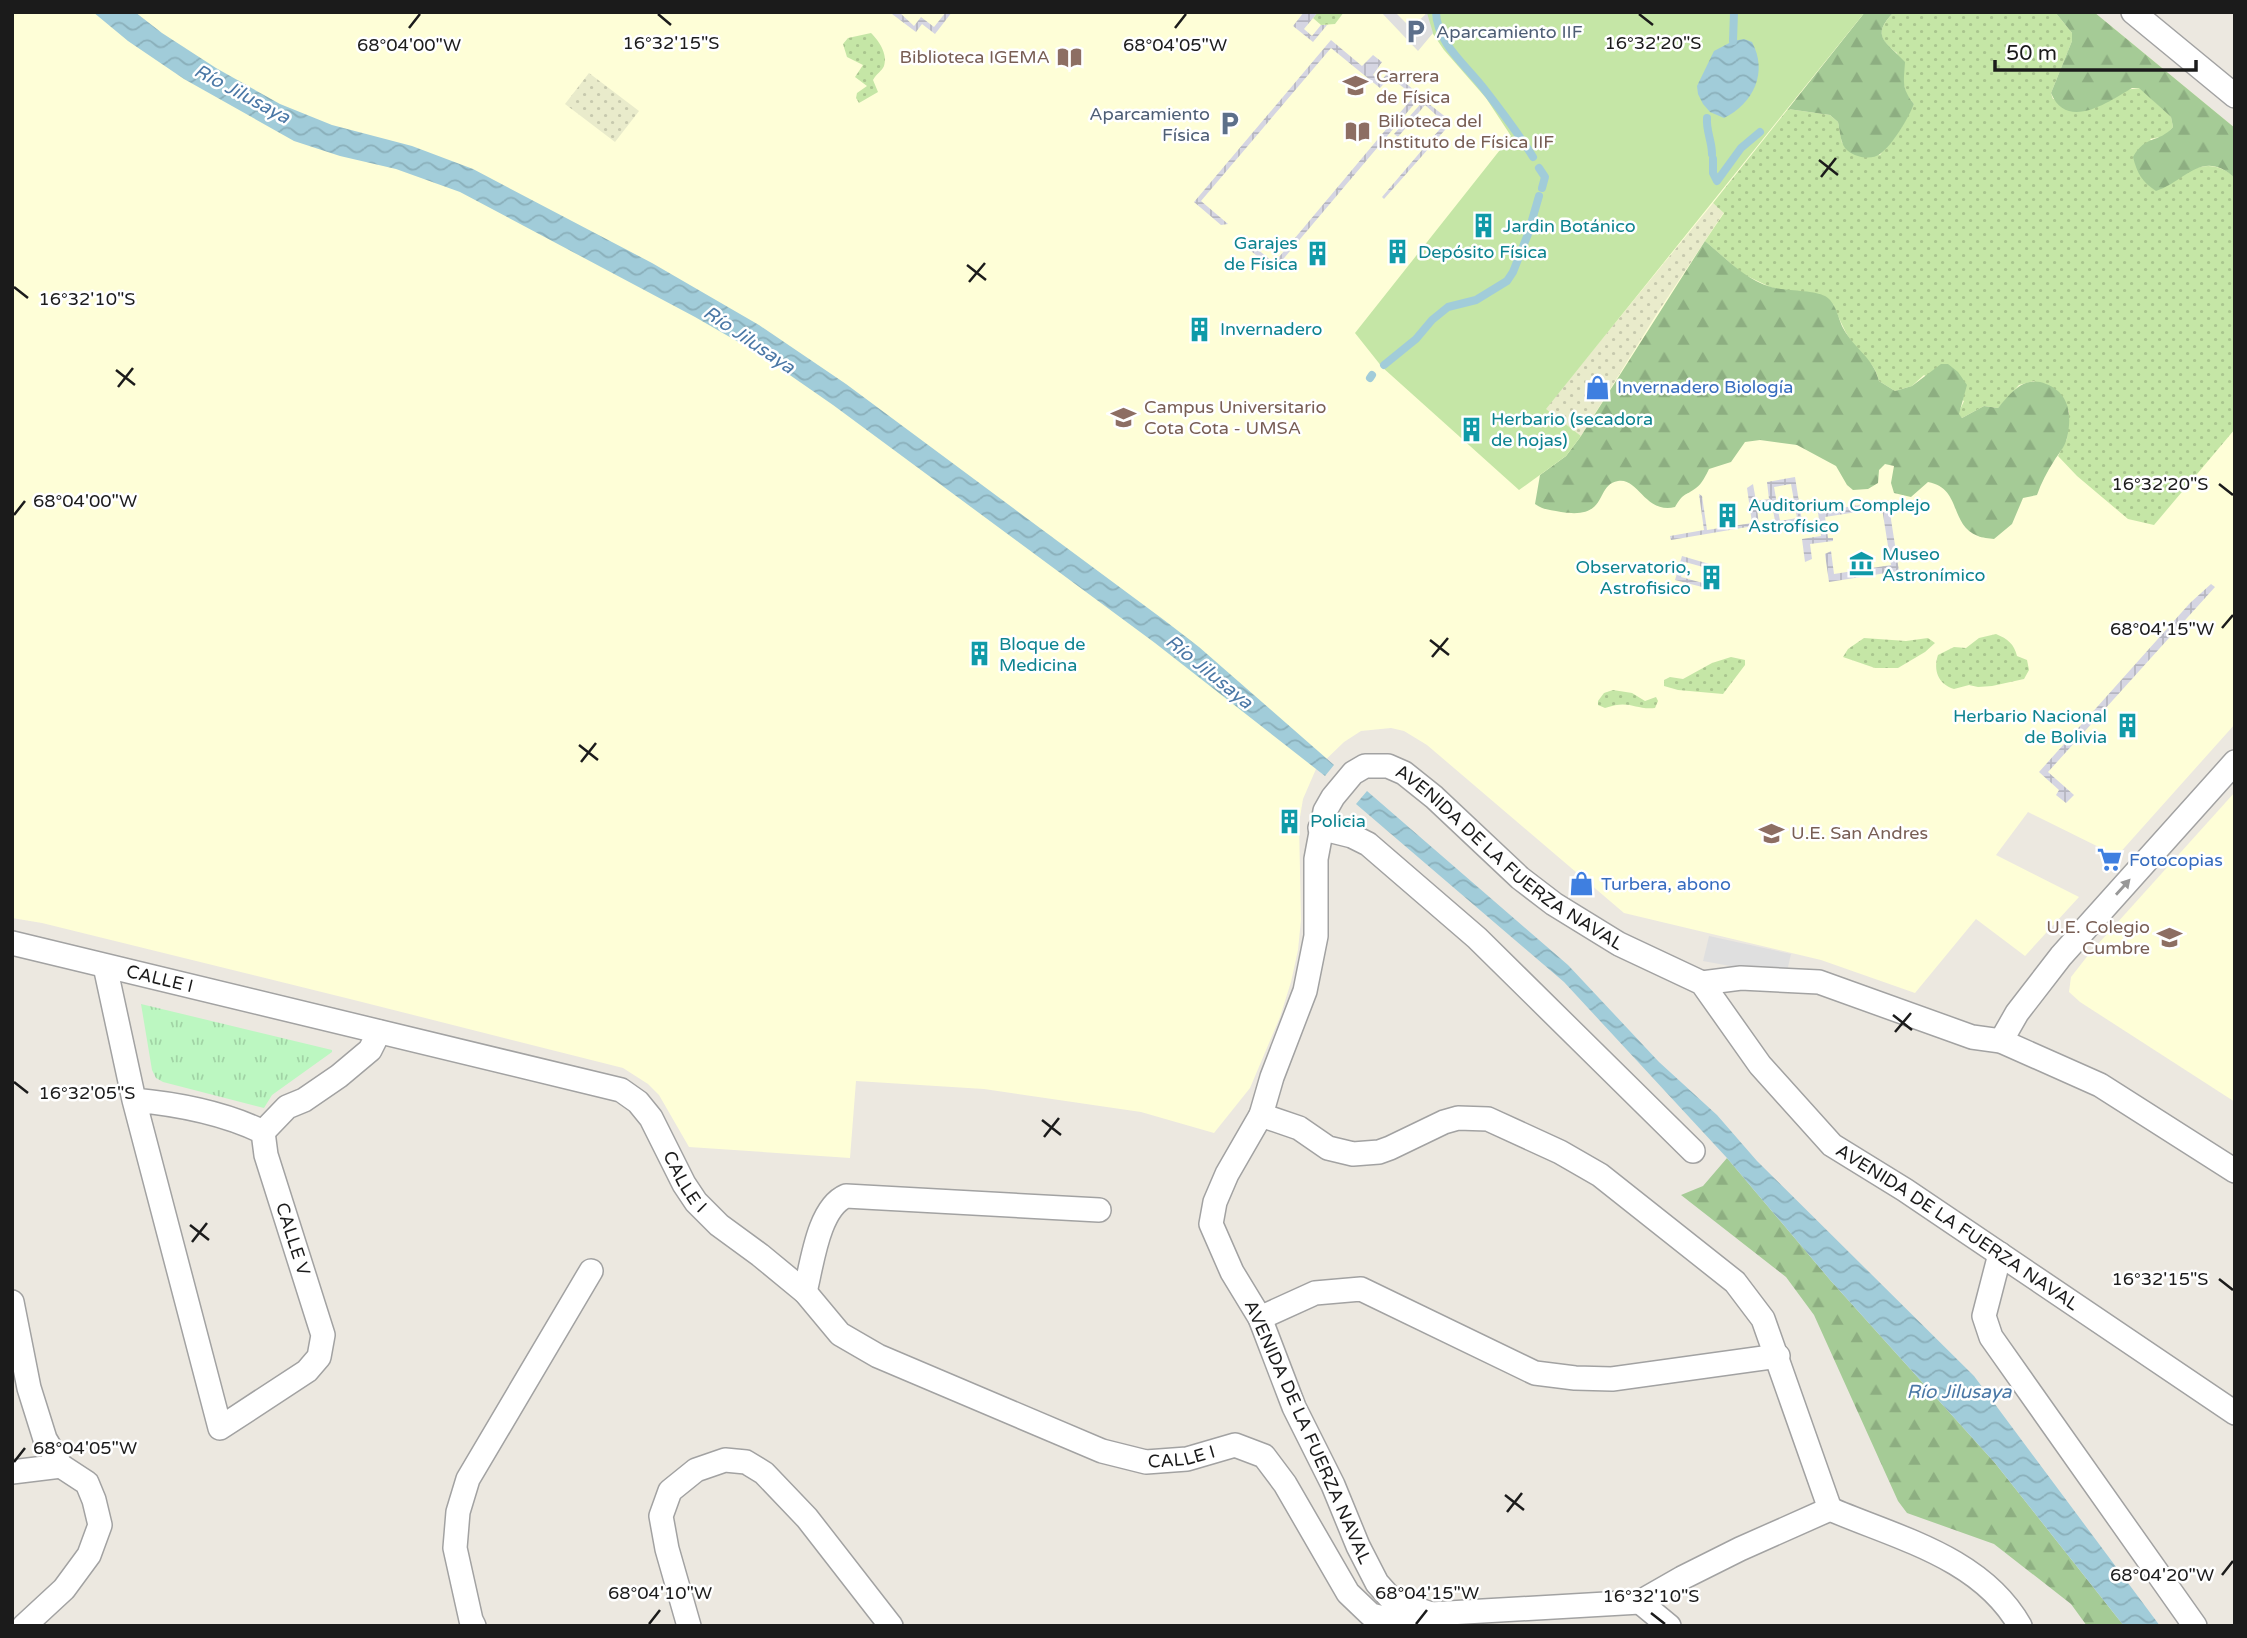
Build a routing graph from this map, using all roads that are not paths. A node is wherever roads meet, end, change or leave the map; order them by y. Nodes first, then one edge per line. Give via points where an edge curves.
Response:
1 (2133, 12) edge
2 (2235, 96) edge
3 (2235, 762) edge
4 (1320, 828) junction
5 (12, 943) edge
6 (105, 966) junction
7 (1702, 983) junction
8 (379, 1032) junction
9 (2001, 1041) junction
10 (134, 1100) junction
11 (1261, 1115) junction
12 (263, 1132) junction
13 (1693, 1151) dead end
14 (2235, 1171) edge
15 (1098, 1210) dead end
16 (2000, 1254) junction
17 (591, 1272) dead end
18 (805, 1292) junction
19 (12, 1302) edge
20 (1259, 1318) junction
21 (1777, 1356) junction
22 (2235, 1413) edge
23 (220, 1428) joint
24 (61, 1466) junction
25 (12, 1472) edge
26 (1830, 1509) junction
27 (1640, 1602) junction
28 (1430, 1614) junction
29 (466, 1624) edge
30 (24, 1626) edge
31 (689, 1626) edge
32 (891, 1626) edge
33 (1669, 1626) edge
34 (2020, 1626) edge
35 (2195, 1626) edge

1 - 2 street
9 -> 3 street via 2061,956
4 - 7 street, AVENIDA DE LA FUERZA NAVAL via 1333,797 1353,773 1365,766 1388,766 1434,797 1520,878 1555,904 1619,944
4 - 11 street, AVENIDA DE LA FUERZA NAVAL via 1313,955
4 - 13 street via 1368,844 1478,937
5 - 6 street, CALLE I
6 - 8 street, CALLE I
6 - 10 street, CALLE I
7 - 9 street via 1741,978 1819,982 1972,1037
7 - 16 street, AVENIDA DE LA FUERZA NAVAL via 1760,1065 1832,1144
8 - 12 street via 370,1050 304,1100 287,1107
8 - 18 street, CALLE I via 621,1090 652,1118 696,1202
9 - 14 street via 2100,1085
10 - 12 street via 162,1102 242,1122
10 - 23 street, CALLE I
11 - 20 street, AVENIDA DE LA FUERZA NAVAL via 1227,1174 1211,1216 1232,1272
11 - 21 street via 1353,1154 1379,1152 1458,1118 1503,1124 1600,1175 1735,1282 1763,1319
12 - 23 street, CALLE V via 266,1155 323,1335 322,1345 307,1371
15 - 18 street via 846,1196 824,1219
16 - 22 street, AVENIDA DE LA FUERZA NAVAL
16 - 35 street via 1984,1316 1991,1337
17 - 29 street via 468,1479 454,1548
18 - 28 street, CALLE I via 840,1334 878,1356 1101,1451 1146,1462 1187,1459 1235,1445 1264,1456 1285,1483 1348,1593 1371,1615 1395,1621
19 - 24 street via 29,1388 45,1439
20 - 21 street via 1315,1293 1361,1289 1535,1373 1575,1378 1612,1380
20 - 28 street, AVENIDA DE LA FUERZA NAVAL via 1294,1407 1377,1583 1394,1601
21 - 26 street
24 - 25 street
24 - 30 street via 87,1483 100,1525 89,1555 64,1588
26 - 27 street via 1740,1549
26 - 34 street via 1932,1550 1970,1572 2012,1612
27 - 28 street
27 - 33 street
31 - 32 street via 661,1516 670,1491 696,1470 724,1460 746,1462 764,1473 807,1518

